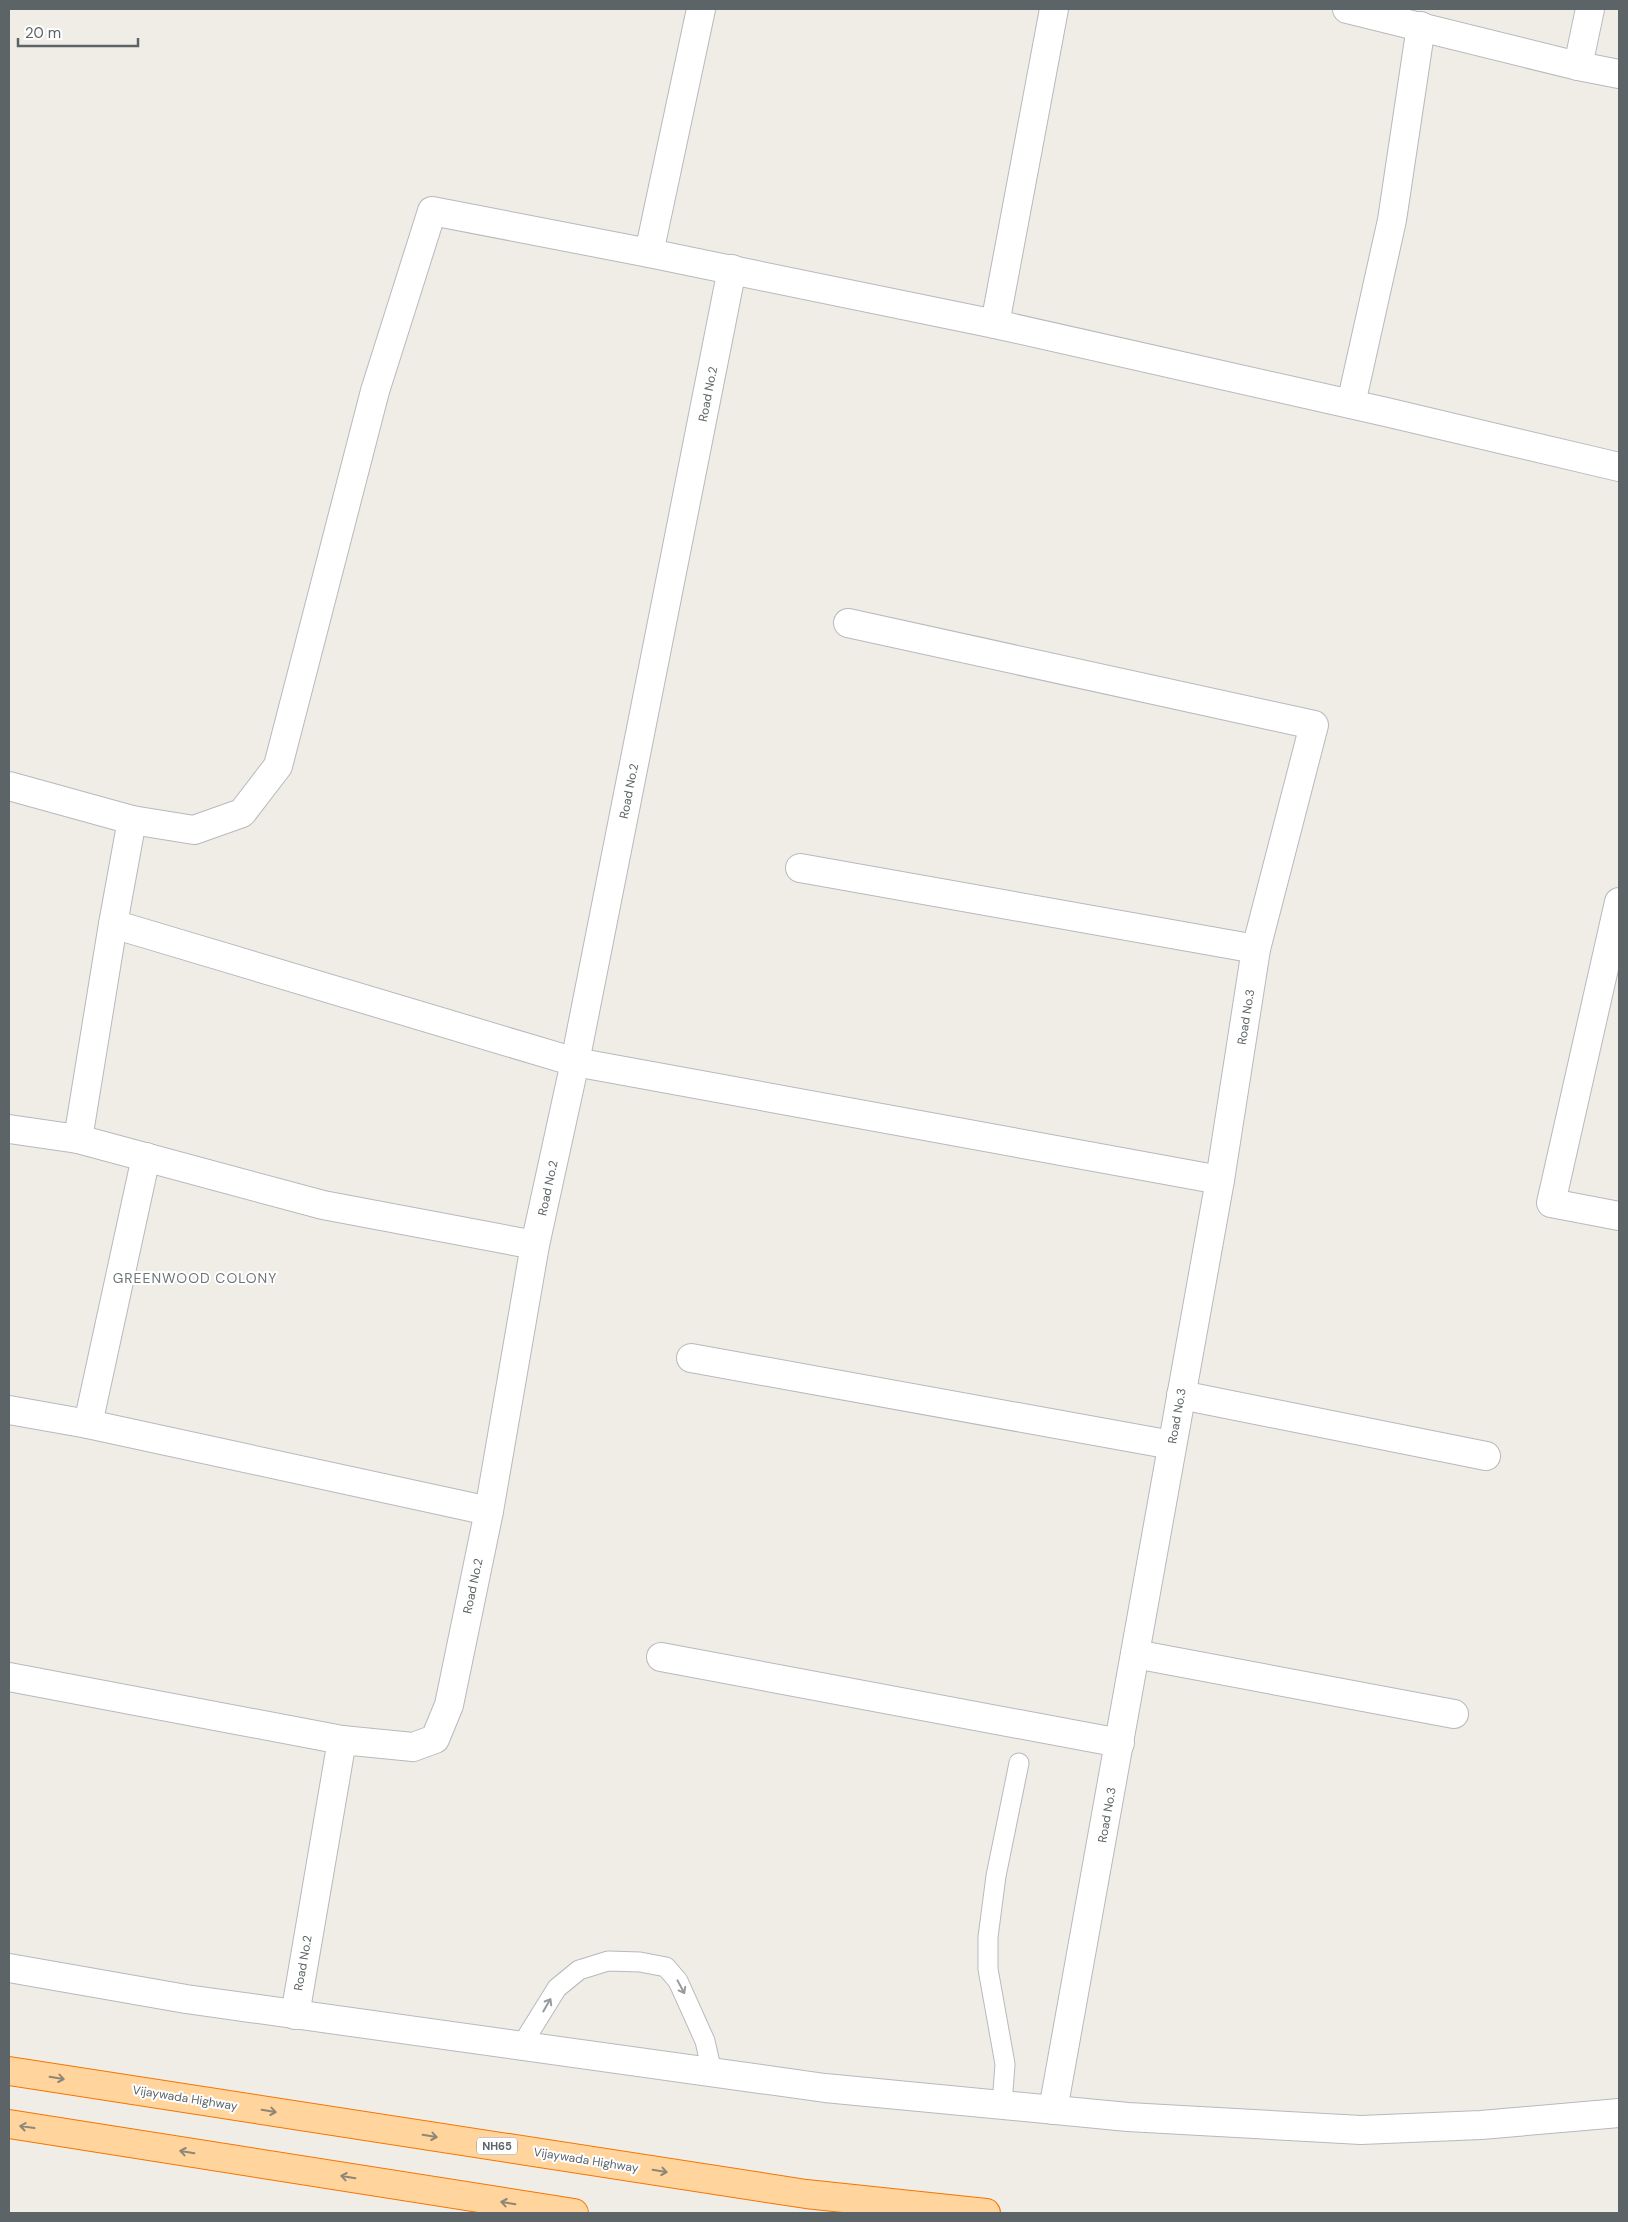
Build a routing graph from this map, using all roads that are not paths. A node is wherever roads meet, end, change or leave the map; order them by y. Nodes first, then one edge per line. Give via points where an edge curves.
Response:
1 (701, 9) edge
2 (1054, 9) edge
3 (1347, 9) edge
4 (1590, 9) edge
5 (1421, 26) junction
6 (1578, 66) junction
7 (1619, 74) edge
8 (649, 253) junction
9 (732, 269) junction
10 (995, 324) junction
11 (1351, 404) junction
12 (1619, 467) edge
13 (848, 623) dead end
14 (9, 786) edge
15 (132, 820) junction
16 (800, 868) dead end
17 (1619, 902) edge
18 (113, 924) junction
19 (1256, 949) junction
20 (575, 1062) junction
21 (9, 1129) edge
22 (78, 1139) junction
23 (146, 1157) junction
24 (1220, 1180) junction
25 (1619, 1216) edge
26 (535, 1245) junction
27 (690, 1358) dead end
28 (1181, 1395) junction
29 (9, 1410) edge
30 (88, 1424) junction
31 (1172, 1445) junction
32 (1486, 1456) dead end
33 (489, 1511) junction
34 (1135, 1654) junction
35 (661, 1658) dead end
36 (9, 1678) edge
37 (1454, 1714) dead end
38 (342, 1740) junction
39 (1120, 1743) junction
40 (1019, 1763) dead end
41 (9, 1968) edge
42 (295, 2015) junction
43 (521, 2046) junction
44 (9, 2070) edge
45 (712, 2072) junction
46 (1002, 2105) junction
47 (1053, 2110) junction
48 (1619, 2113) edge
49 (9, 2124) edge
50 (574, 2213) edge
51 (986, 2213) edge

1 - 8 street
2 - 10 street
3 - 5 street
4 - 6 street
5 - 6 street
5 - 11 street via 1392,220
6 - 7 street
8 - 9 street
8 - 15 street via 432,211 375,391 278,766 242,813 194,830
9 - 10 street
9 - 20 street, Road No.2
10 - 11 street
11 - 12 street
13 - 19 street, Road No.3 via 1314,725
14 - 15 street
15 - 18 street
16 - 19 street
17 - 25 street via 1551,1203
18 - 20 street
18 - 22 street
19 - 24 street, Road No.3
20 - 24 street
20 - 26 street, Road No.2
21 - 22 street
22 - 23 street
23 - 26 street via 323,1205
23 - 30 street
24 - 28 street, Road No.3
26 - 33 street, Road No.2
27 - 31 street
28 - 31 street, Road No.3
28 - 32 street
29 - 30 street
30 - 33 street
31 - 34 street, Road No.3
33 - 38 street, Road No.2 via 449,1704 435,1739 413,1747
34 - 37 street
34 - 39 street, Road No.3
35 - 39 street
36 - 38 street
38 - 42 street, Road No.2
39 - 47 street, Road No.3
40 - 46 lane via 996,1876 988,1937 988,1969 1005,2064
41 - 42 street
42 - 43 street
43 - 45 street
43 -> 45 lane via 557,1988 579,1970 608,1961 640,1962 666,1967 678,1981 704,2041
44 -> 51 highway, Vijaywada Highway / NH65 via 806,2194
45 - 46 street via 825,2088
46 - 47 street
47 - 48 street via 1361,2130 1481,2125
50 -> 49 highway

